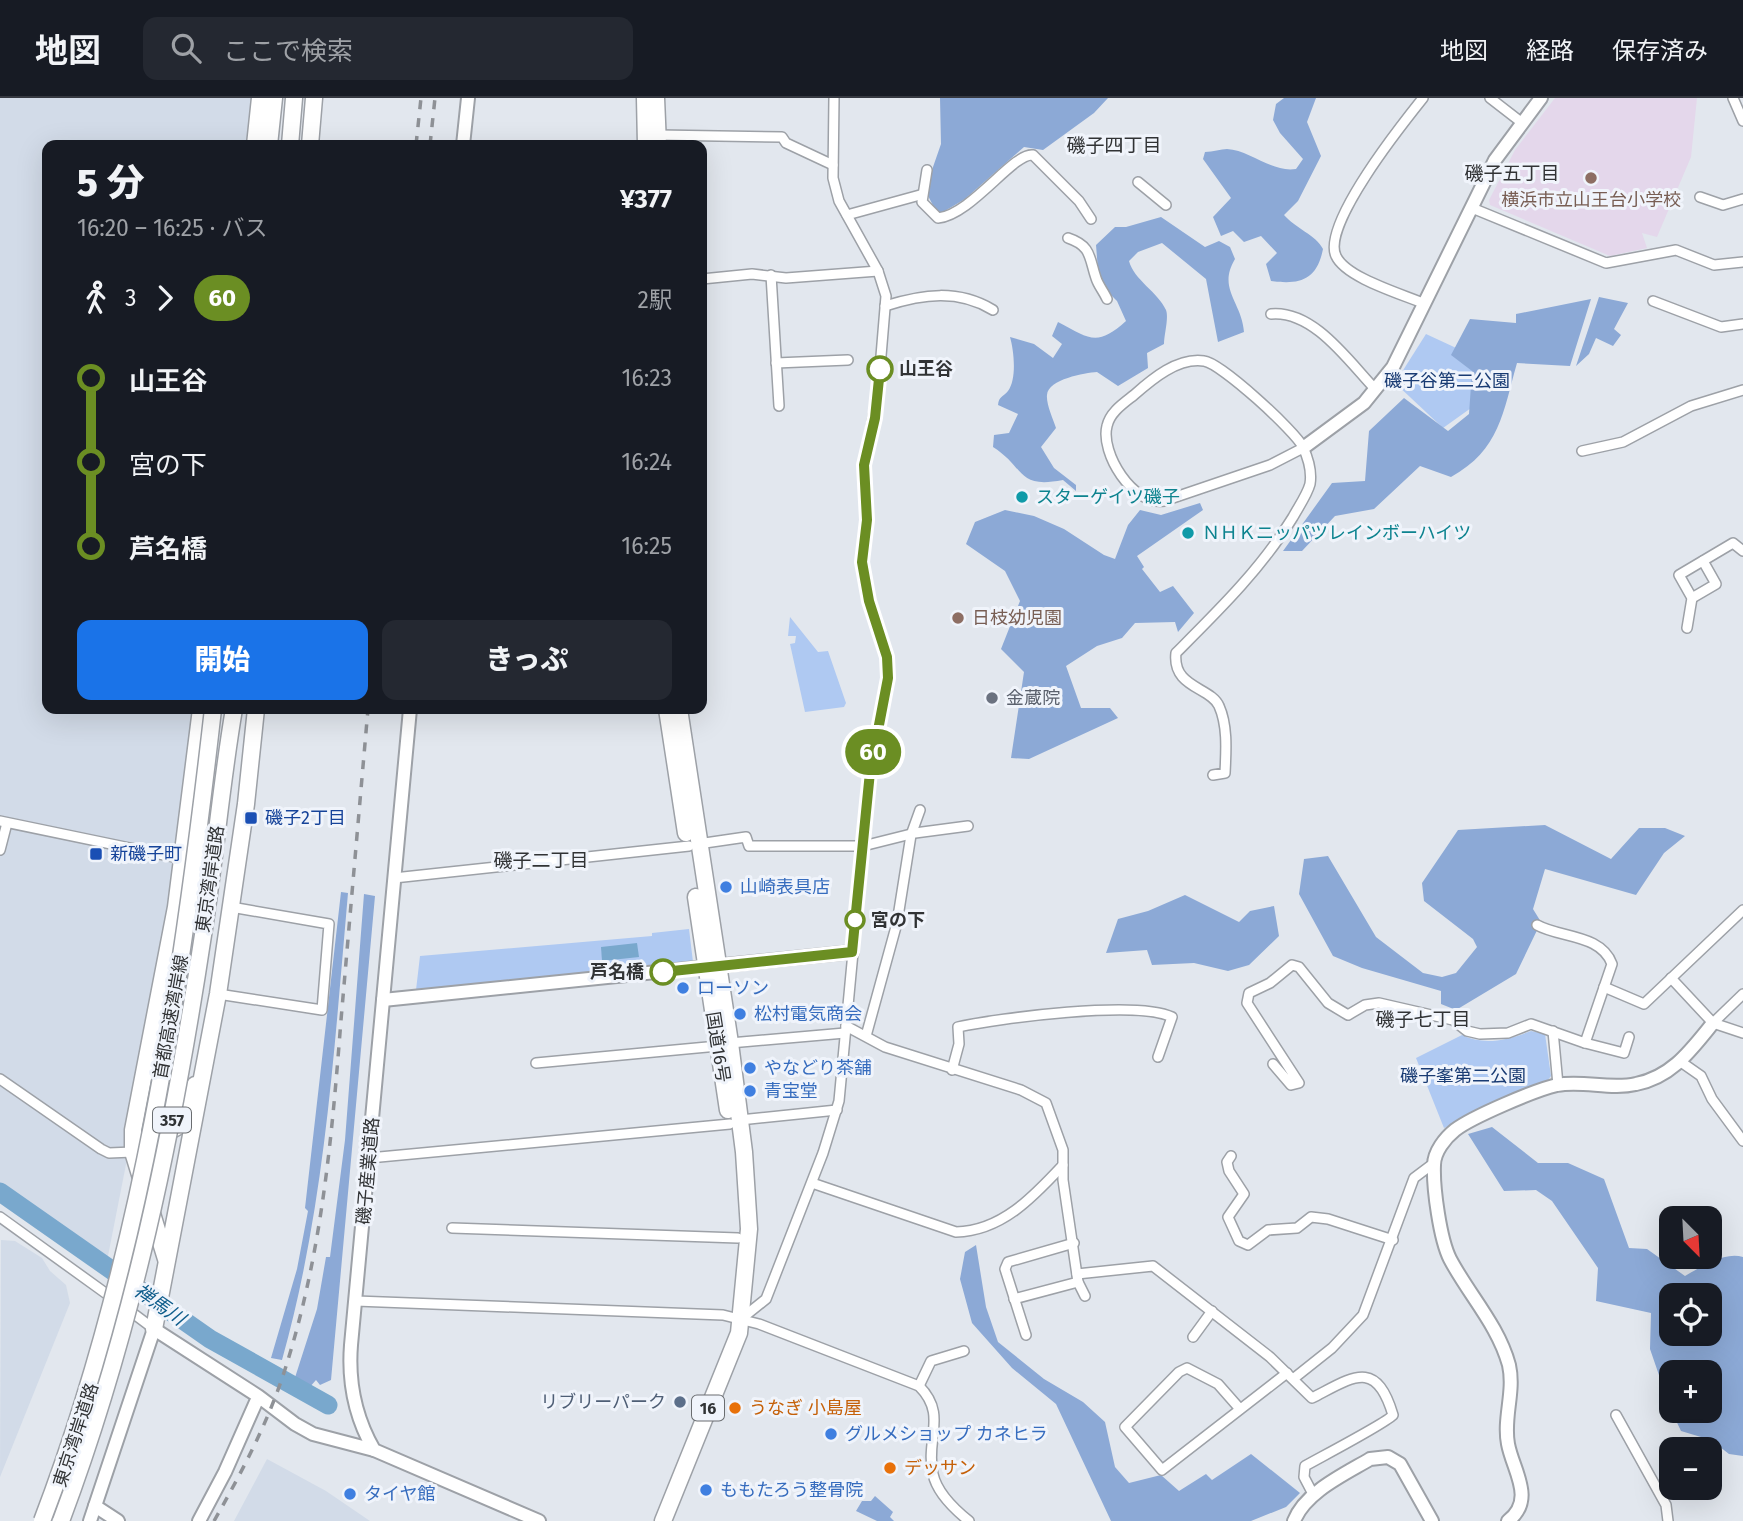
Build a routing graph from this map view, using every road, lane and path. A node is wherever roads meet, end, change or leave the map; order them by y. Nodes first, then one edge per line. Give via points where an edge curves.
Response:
1 (260, 98) edge
2 (274, 98) edge
3 (294, 98) edge
4 (314, 98) edge
5 (468, 98) edge
6 (645, 98) edge
7 (656, 98) edge
8 (834, 98) edge
9 (1423, 98) edge
10 (1490, 98) edge
11 (1541, 98) edge
12 (1733, 98) edge
13 (1743, 121) edge
14 (1521, 122) junction
15 (256, 140) edge
16 (270, 140) edge
17 (290, 140) edge
18 (310, 140) edge
19 (464, 140) edge
20 (654, 140) edge
21 (654, 140) edge
22 (705, 140) edge
23 (833, 165) junction
24 (927, 170) dead end
25 (1138, 182) dead end
26 (920, 195) junction
27 (1700, 197) dead end
28 (1743, 200) edge
29 (1166, 205) dead end
30 (1472, 208) junction
31 (847, 215) junction
32 (1091, 219) dead end
33 (1068, 238) dead end
34 (1743, 262) edge
35 (878, 271) junction
36 (771, 275) junction
37 (707, 279) edge
38 (1107, 299) dead end
39 (1653, 301) dead end
40 (1425, 304) junction
41 (885, 306) junction
42 (993, 310) dead end
43 (1271, 313) dead end
44 (1743, 324) edge
45 (848, 360) dead end
46 (776, 363) junction
47 (1376, 390) junction
48 (1743, 390) edge
49 (779, 406) dead end
50 (1303, 448) junction
51 (1582, 452) dead end
52 (1743, 551) edge
53 (1703, 561) junction
54 (1692, 598) junction
55 (1687, 628) dead end
56 (200, 714) edge
57 (213, 714) edge
58 (234, 714) edge
59 (255, 714) edge
60 (410, 714) edge
61 (668, 714) edge
62 (680, 714) edge
63 (1213, 775) dead end
64 (920, 810) dead end
65 (4, 822) edge
66 (968, 826) dead end
67 (911, 835) junction
68 (693, 845) junction
69 (863, 846) junction
70 (0, 850) edge
71 (184, 859) junction
72 (394, 878) junction
73 (231, 907) junction
74 (1743, 910) edge
75 (1537, 925) dead end
76 (852, 952) junction
77 (711, 967) junction
78 (1671, 978) junction
79 (1604, 986) junction
80 (218, 994) junction
81 (1743, 994) edge
82 (383, 1000) junction
83 (1713, 1023) junction
84 (845, 1030) junction
85 (1553, 1031) junction
86 (1743, 1033) edge
87 (866, 1036) junction
88 (1629, 1037) dead end
89 (1585, 1042) junction
90 (724, 1044) junction
91 (1158, 1057) dead end
92 (1681, 1062) junction
93 (536, 1063) dead end
94 (147, 1064) junction
95 (1273, 1064) dead end
96 (205, 1068) junction
97 (952, 1070) junction
98 (0, 1079) edge
99 (1558, 1085) junction
100 (837, 1110) junction
101 (735, 1122) junction
102 (1743, 1141) edge
103 (133, 1152) junction
104 (1231, 1156) dead end
105 (369, 1158) junction
106 (1434, 1163) junction
107 (1063, 1165) junction
108 (812, 1183) junction
109 (0, 1217) edge
110 (452, 1228) dead end
111 (738, 1238) junction
112 (1393, 1240) junction
113 (1074, 1244) junction
114 (744, 1262) junction
115 (167, 1265) junction
116 (1077, 1278) junction
117 (1085, 1296) dead end
118 (1014, 1300) junction
119 (356, 1301) junction
120 (1212, 1311) junction
121 (741, 1319) junction
122 (155, 1329) junction
123 (1026, 1335) dead end
124 (1193, 1337) dead end
125 (964, 1351) dead end
126 (1290, 1376) junction
127 (230, 1380) junction
128 (919, 1386) junction
129 (256, 1402) junction
130 (1240, 1409) junction
131 (1616, 1415) dead end
132 (283, 1416) junction
133 (374, 1450) junction
134 (1314, 1496) junction
135 (95, 1506) junction
136 (44, 1521) edge
137 (63, 1521) edge
138 (90, 1521) edge
139 (118, 1521) edge
140 (198, 1521) edge
141 (539, 1521) edge
142 (663, 1521) edge
143 (969, 1521) edge
144 (1294, 1521) edge
145 (1432, 1521) edge
146 (1508, 1521) edge
147 (1668, 1521) edge

1 - 15 highway
2 - 16 highway
3 - 17 highway
4 - 18 highway
5 - 19 street
6 - 20 highway
7 - 21 highway
8 - 23 street
9 - 40 street via 1376,156 1333,240 1336,256 1351,272
10 - 14 street
11 - 14 street
12 - 13 street
14 - 30 street via 1495,160
22 - 23 street via 782,137
23 - 31 street via 839,201
24 - 26 street
25 - 29 street
26 - 31 street
26 - 32 street via 938,218 947,217 988,189 1020,157 1033,155
27 - 28 street via 1723,205
30 - 34 street via 1606,263 1676,250 1714,265
30 - 40 street
31 - 35 street
33 - 38 street via 1089,251
35 - 36 street via 786,278
35 - 41 street
36 - 37 street
36 - 46 street
39 - 44 street via 1721,327
40 - 47 street
41 - 42 street via 920,295 974,299
41 - 69 street via 878,392 864,465 867,520 862,562 869,601 886,649 888,678 870,772
43 - 47 street via 1285,313 1307,324
45 - 46 street
46 - 49 street
47 - 50 street via 1339,424
48 - 51 street via 1692,406 1623,442
50 - 50 street via 1259,469 1152,502 1130,488 1105,434 1115,411 1158,375 1203,360 1219,368
50 - 63 street via 1310,483 1279,539 1249,579 1176,653 1175,660 1189,684 1215,699 1224,721 1225,773
52 - 53 street via 1733,543
53 - 54 street via 1716,584
53 - 54 street via 1679,575
54 - 55 street
56 - 71 highway, 東京湾岸道路 / 357
57 - 136 highway, 首都高速湾岸線, bridge via 181,964 155,1106 108,1317
58 - 137 highway, 首都高速湾岸線, bridge via 205,948 181,1093 127,1330
59 - 73 highway, 東京湾岸道路 / 357
60 - 72 street, 磯子産業道路
61 - 68 highway, 国道16号 / 16
62 - 68 highway, 国道16号 / 16
64 - 67 street
65 - 70 street
65 - 71 street
66 - 67 street
67 - 69 street
67 - 87 street via 897,923
68 - 69 street via 746,837 749,846
68 - 72 street
68 - 77 highway, 国道16号 / 16
69 - 76 street
71 - 94 highway, 東京湾岸道路 / 357
72 - 82 street, 磯子産業道路
73 - 80 highway, 東京湾岸道路 / 357
73 - 80 street via 329,924 322,1010
74 - 78 street
75 - 79 street via 1597,946 1612,964
76 - 77 street
76 - 84 street
77 - 82 street
77 - 90 highway, 国道16号 / 16
78 - 79 street via 1644,1004
78 - 83 street
79 - 89 street
80 - 96 highway, 東京湾岸道路 / 357
81 - 83 street
82 - 105 street, 磯子産業道路
83 - 86 street
83 - 92 street
84 - 87 street
84 - 90 street
84 - 100 street
85 - 89 street
85 - 95 street via 1531,1024 1508,1033 1480,1034 1452,1020 1380,1003 1348,1015 1328,1003 1299,967 1292,965 1249,993 1247,1003 1299,1083 1291,1085
85 - 99 street
87 - 97 street
88 - 89 street via 1624,1053
90 - 93 street
90 - 101 highway, 国道16号 / 16
91 - 97 street via 1172,1017 1160,1011 1086,1009 958,1027
92 - 99 street via 1635,1085
92 - 102 street via 1701,1076
94 - 96 highway, 東京湾岸道路 / 357 via 156,1127 166,1133 179,1126
94 - 103 highway, 東京湾岸道路 / 357
96 - 115 highway, 東京湾岸道路 / 357
97 - 107 street via 1021,1090 1046,1103 1063,1150
98 - 103 street via 101,1149
99 - 106 street via 1459,1127 1440,1147
100 - 101 street
100 - 108 street
101 - 105 street
101 - 111 highway, 国道16号 / 16
101 - 114 highway, 国道16号 / 16 via 749,1229
103 - 115 highway, 東京湾岸道路 / 357
104 - 112 street via 1229,1171 1244,1194 1228,1217 1239,1241 1248,1245 1268,1230 1297,1228 1311,1217
105 - 119 street, 磯子産業道路
106 - 112 street via 1414,1178
106 - 146 street via 1446,1250 1485,1311 1508,1363 1508,1444 1524,1493 1516,1515
107 - 108 street via 1022,1207 969,1232 956,1232
107 - 113 street
108 - 121 street via 766,1299
109 - 122 street
110 - 111 street
111 - 114 highway, 国道16号 / 16
112 - 126 street via 1363,1315 1332,1348
113 - 116 street
113 - 118 street via 1008,1262 1004,1269
114 - 121 highway, 国道16号 / 16
115 - 122 highway, 東京湾岸道路 / 357
116 - 117 street
116 - 118 street
116 - 120 street via 1153,1266
118 - 123 street
119 - 121 street
119 - 133 street, 磯子産業道路 via 351,1389
120 - 124 street
120 - 126 street
121 - 128 street
121 - 142 highway, 国道16号 / 16
122 - 127 street
122 - 135 street
125 - 128 street via 931,1361
126 - 130 street
126 - 134 street via 1312,1398 1353,1377 1370,1376 1386,1393 1392,1415 1388,1422 1350,1438 1305,1466 1304,1477
127 - 129 street
127 - 132 street
128 - 143 street via 935,1410 932,1461 936,1481
129 - 132 street
129 - 140 street
130 - 130 street via 1162,1470 1125,1427 1187,1368 1218,1384
131 - 147 street via 1666,1505
132 - 133 street via 313,1434
133 - 141 street
134 - 144 street
134 - 145 street via 1370,1459 1388,1457 1409,1474
135 - 138 street
135 - 139 street

